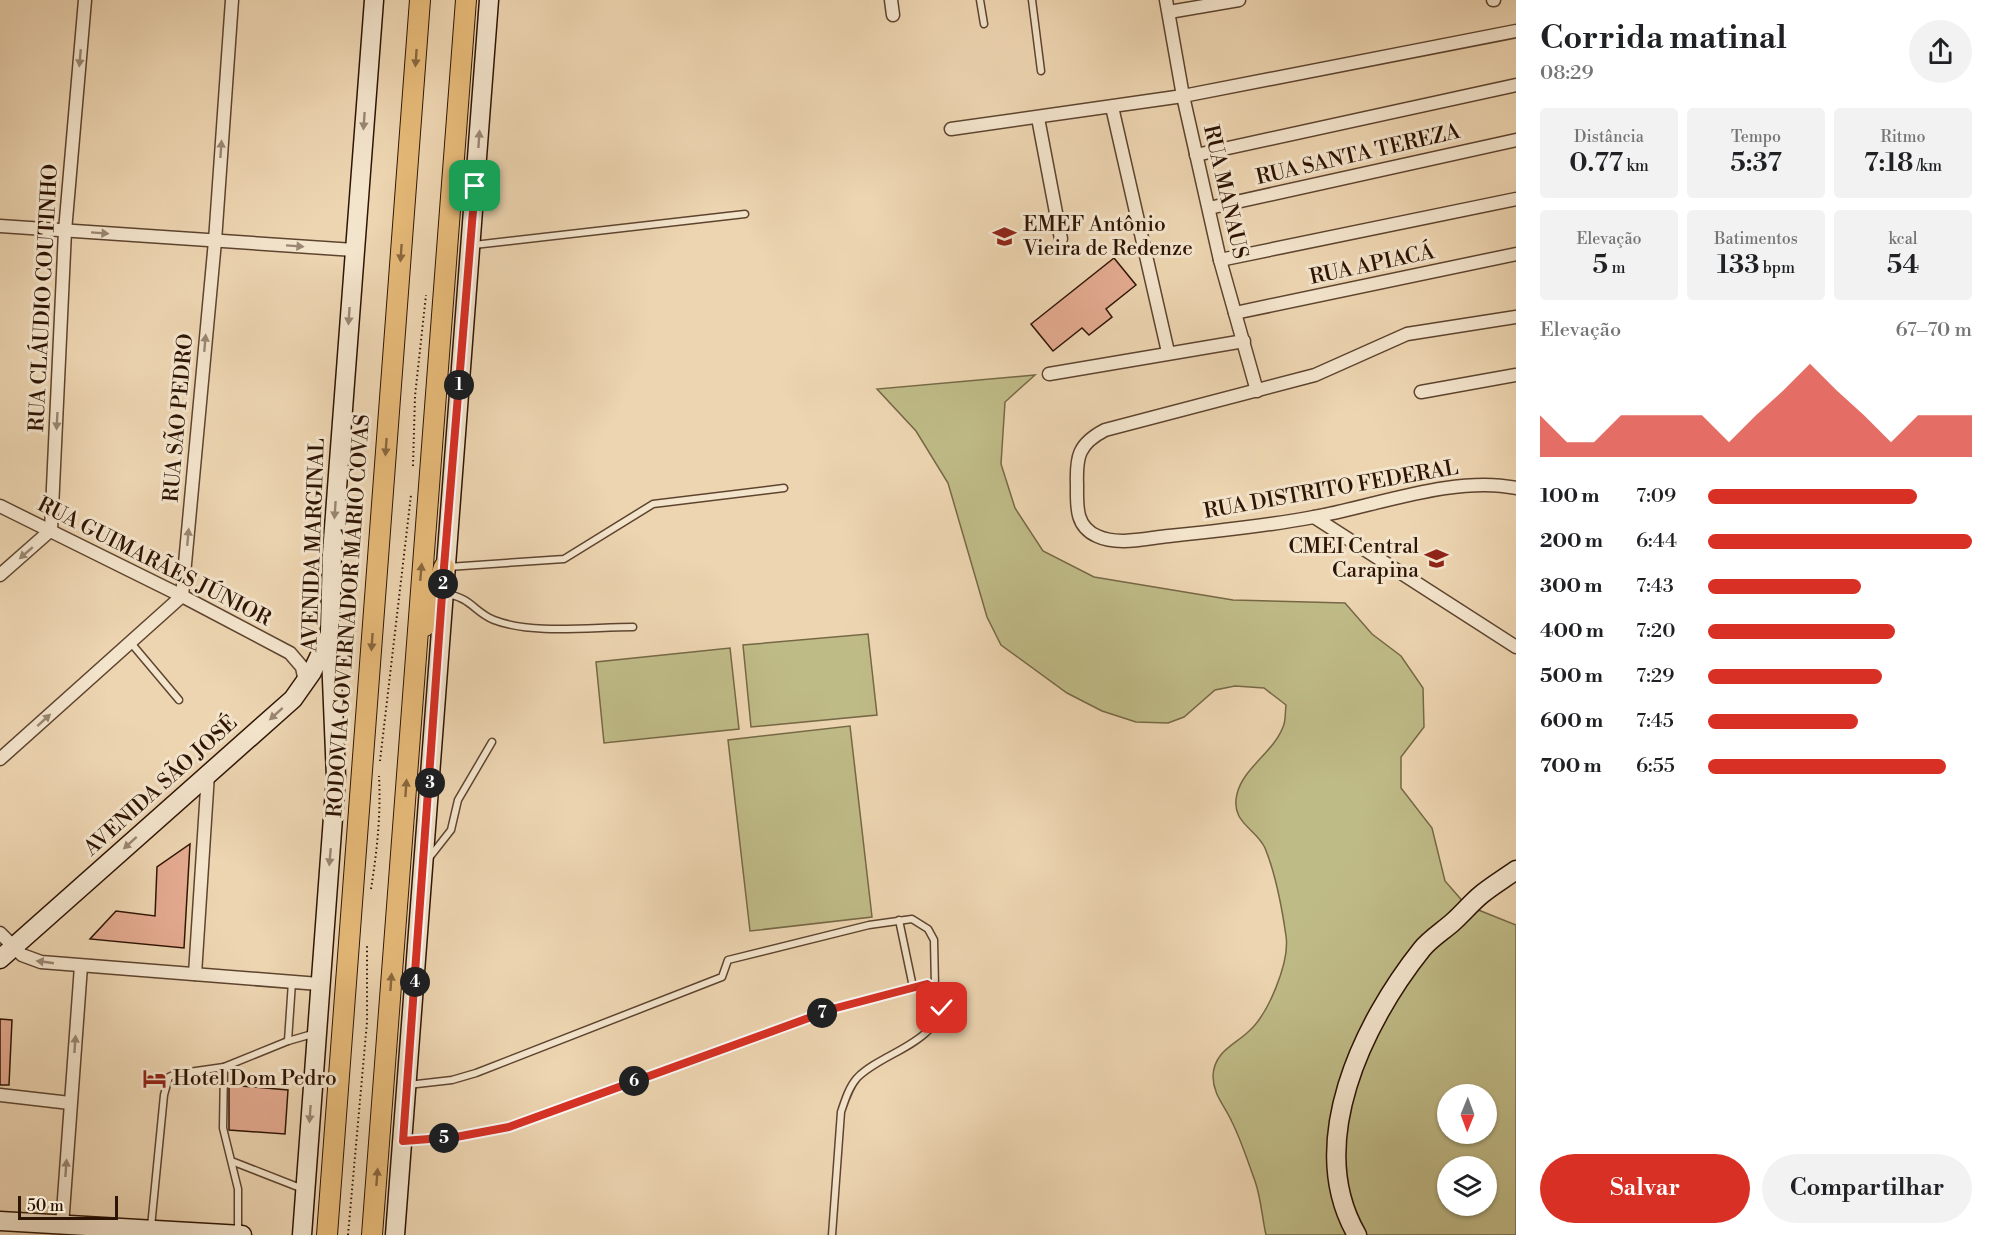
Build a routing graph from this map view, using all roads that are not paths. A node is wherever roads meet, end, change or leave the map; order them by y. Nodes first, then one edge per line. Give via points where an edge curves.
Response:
1 (85, 0) edge
2 (232, 0) edge
3 (374, 0) edge
4 (420, 0) edge
5 (465, 0) edge
6 (489, 0) edge
7 (891, 0) edge
8 (980, 0) edge
9 (1032, 0) edge
10 (1239, 0) edge
11 (1167, 6) edge
12 (893, 15) dead end
13 (984, 24) dead end
14 (1516, 31) edge
15 (1041, 71) dead end
16 (1516, 85) edge
17 (1183, 96) junction
18 (1112, 107) junction
19 (1038, 118) junction
20 (951, 129) dead end
21 (1516, 140) edge
22 (1196, 155) junction
23 (1516, 199) edge
24 (1209, 208) junction
25 (745, 214) dead end
26 (0, 226) edge
27 (65, 231) junction
28 (1061, 239) dead end
29 (214, 241) junction
30 (470, 246) junction
31 (354, 250) junction
32 (1516, 254) edge
33 (1220, 260) junction
34 (1235, 314) junction
35 (1516, 317) edge
36 (1244, 341) junction
37 (1168, 352) junction
38 (1049, 374) dead end
39 (1516, 375) edge
40 (1257, 391) junction
41 (1421, 392) dead end
42 (784, 488) dead end
43 (1516, 488) edge
44 (0, 506) edge
45 (1314, 517) junction
46 (51, 531) junction
47 (444, 567) junction
48 (0, 575) edge
49 (442, 594) junction
50 (182, 596) junction
51 (633, 627) dead end
52 (330, 631) junction
53 (130, 642) junction
54 (1516, 647) edge
55 (323, 651) junction
56 (290, 653) junction
57 (414, 657) junction
58 (305, 682) junction
59 (179, 699) dead end
60 (492, 742) dead end
61 (0, 759) edge
62 (208, 774) junction
63 (425, 862) junction
64 (1516, 870) edge
65 (899, 920) junction
66 (0, 933) edge
67 (6, 954) edge
68 (81, 966) junction
69 (195, 974) junction
70 (291, 982) junction
71 (320, 984) junction
72 (913, 987) junction
73 (935, 987) junction
74 (316, 1033) junction
75 (288, 1041) junction
76 (224, 1068) junction
77 (407, 1085) junction
78 (0, 1095) edge
79 (70, 1103) junction
80 (403, 1141) junction
81 (234, 1162) junction
82 (305, 1190) junction
83 (0, 1221) edge
84 (62, 1231) edge
85 (150, 1231) junction
86 (240, 1235) edge
87 (302, 1235) edge
88 (327, 1235) edge
89 (372, 1235) edge
90 (395, 1235) edge
91 (832, 1235) edge
92 (1357, 1235) edge

1 -> 27 street, RUA CLÁUDIO COUTINHO
29 -> 2 street, RUA SÃO PEDRO
3 -> 31 street, AVENIDA MARGINAL
4 -> 88 main road, RODOVIA GOVERNADOR MÁRIO COVAS
57 -> 5 main road
30 -> 6 street
7 - 12 street
8 - 13 lane
9 - 15 lane
10 - 11 street
11 - 17 street, RUA MANAUS
14 - 17 street
16 - 22 street
17 - 18 street
17 - 22 street, RUA MANAUS
18 - 19 street
18 - 37 street
19 - 20 street
19 - 28 street
21 - 24 street, RUA SANTA TEREZA
22 - 24 street, RUA MANAUS
23 - 33 street
24 - 33 street, RUA MANAUS
25 - 30 lane
26 - 27 street
27 -> 29 street
27 -> 46 street, RUA CLÁUDIO COUTINHO
29 -> 31 street
50 -> 29 street, RUA SÃO PEDRO
30 - 47 street
31 -> 52 street, AVENIDA MARGINAL
32 - 34 street, RUA APIACÁ
33 - 34 street, RUA MANAUS
34 - 36 street, RUA MANAUS
35 - 40 street, RUA DISTRITO FEDERAL via 1407,334 1315,375
36 - 37 street
36 - 40 street, RUA MANAUS
37 - 38 street
39 - 41 street
40 - 45 street, RUA DISTRITO FEDERAL via 1105,430 1092,437 1076,460 1077,513 1083,527 1098,537 1118,541 1234,530
42 - 47 lane via 653,504 564,559
43 - 45 street, RUA DISTRITO FEDERAL via 1461,486
44 - 46 street, RUA GUIMARÃES JÚNIOR
45 - 54 street
46 -> 48 street
46 - 50 street, RUA GUIMARÃES JÚNIOR
47 - 49 street
47 - 57 main road
49 - 51 lane via 460,596 493,620 533,628
49 - 63 street
50 - 53 street
50 - 56 street, RUA GUIMARÃES JÚNIOR
52 - 55 street, AVENIDA SÃO JOSÉ
52 -> 71 street, AVENIDA MARGINAL via 336,777
53 - 59 lane
61 -> 53 street
55 - 56 street
55 - 58 street, AVENIDA SÃO JOSÉ
56 - 58 street via 302,667
89 -> 57 main road
58 -> 62 street, AVENIDA SÃO JOSÉ via 293,699
60 - 63 lane via 458,801 451,830
62 -> 67 street, AVENIDA SÃO JOSÉ
62 - 69 street
63 - 77 street
64 - 92 street via 1481,894 1423,948 1384,1007 1348,1078 1337,1131 1335,1166 1349,1221
65 - 72 lane
65 - 73 lane via 912,919 928,929 933,940
65 - 77 lane via 728,960 722,976 476,1073
66 - 67 street
68 -> 67 street
68 - 69 street
79 -> 68 street
69 - 70 street
70 - 71 street
70 - 75 lane
71 - 74 street, AVENIDA MARGINAL
72 - 73 lane
72 - 80 lane via 836,1008 509,1127
73 - 91 lane via 942,1008 930,1031 858,1078 847,1094 841,1112
74 - 75 lane
74 -> 82 street, AVENIDA MARGINAL
75 - 76 lane
76 - 81 lane via 223,1128
76 - 85 lane via 169,1077
77 - 80 street
78 - 79 street
84 -> 79 street
80 - 90 street
81 - 82 lane
81 - 86 lane
82 - 87 street, AVENIDA MARGINAL
83 - 84 street
84 - 85 street
85 - 86 street

